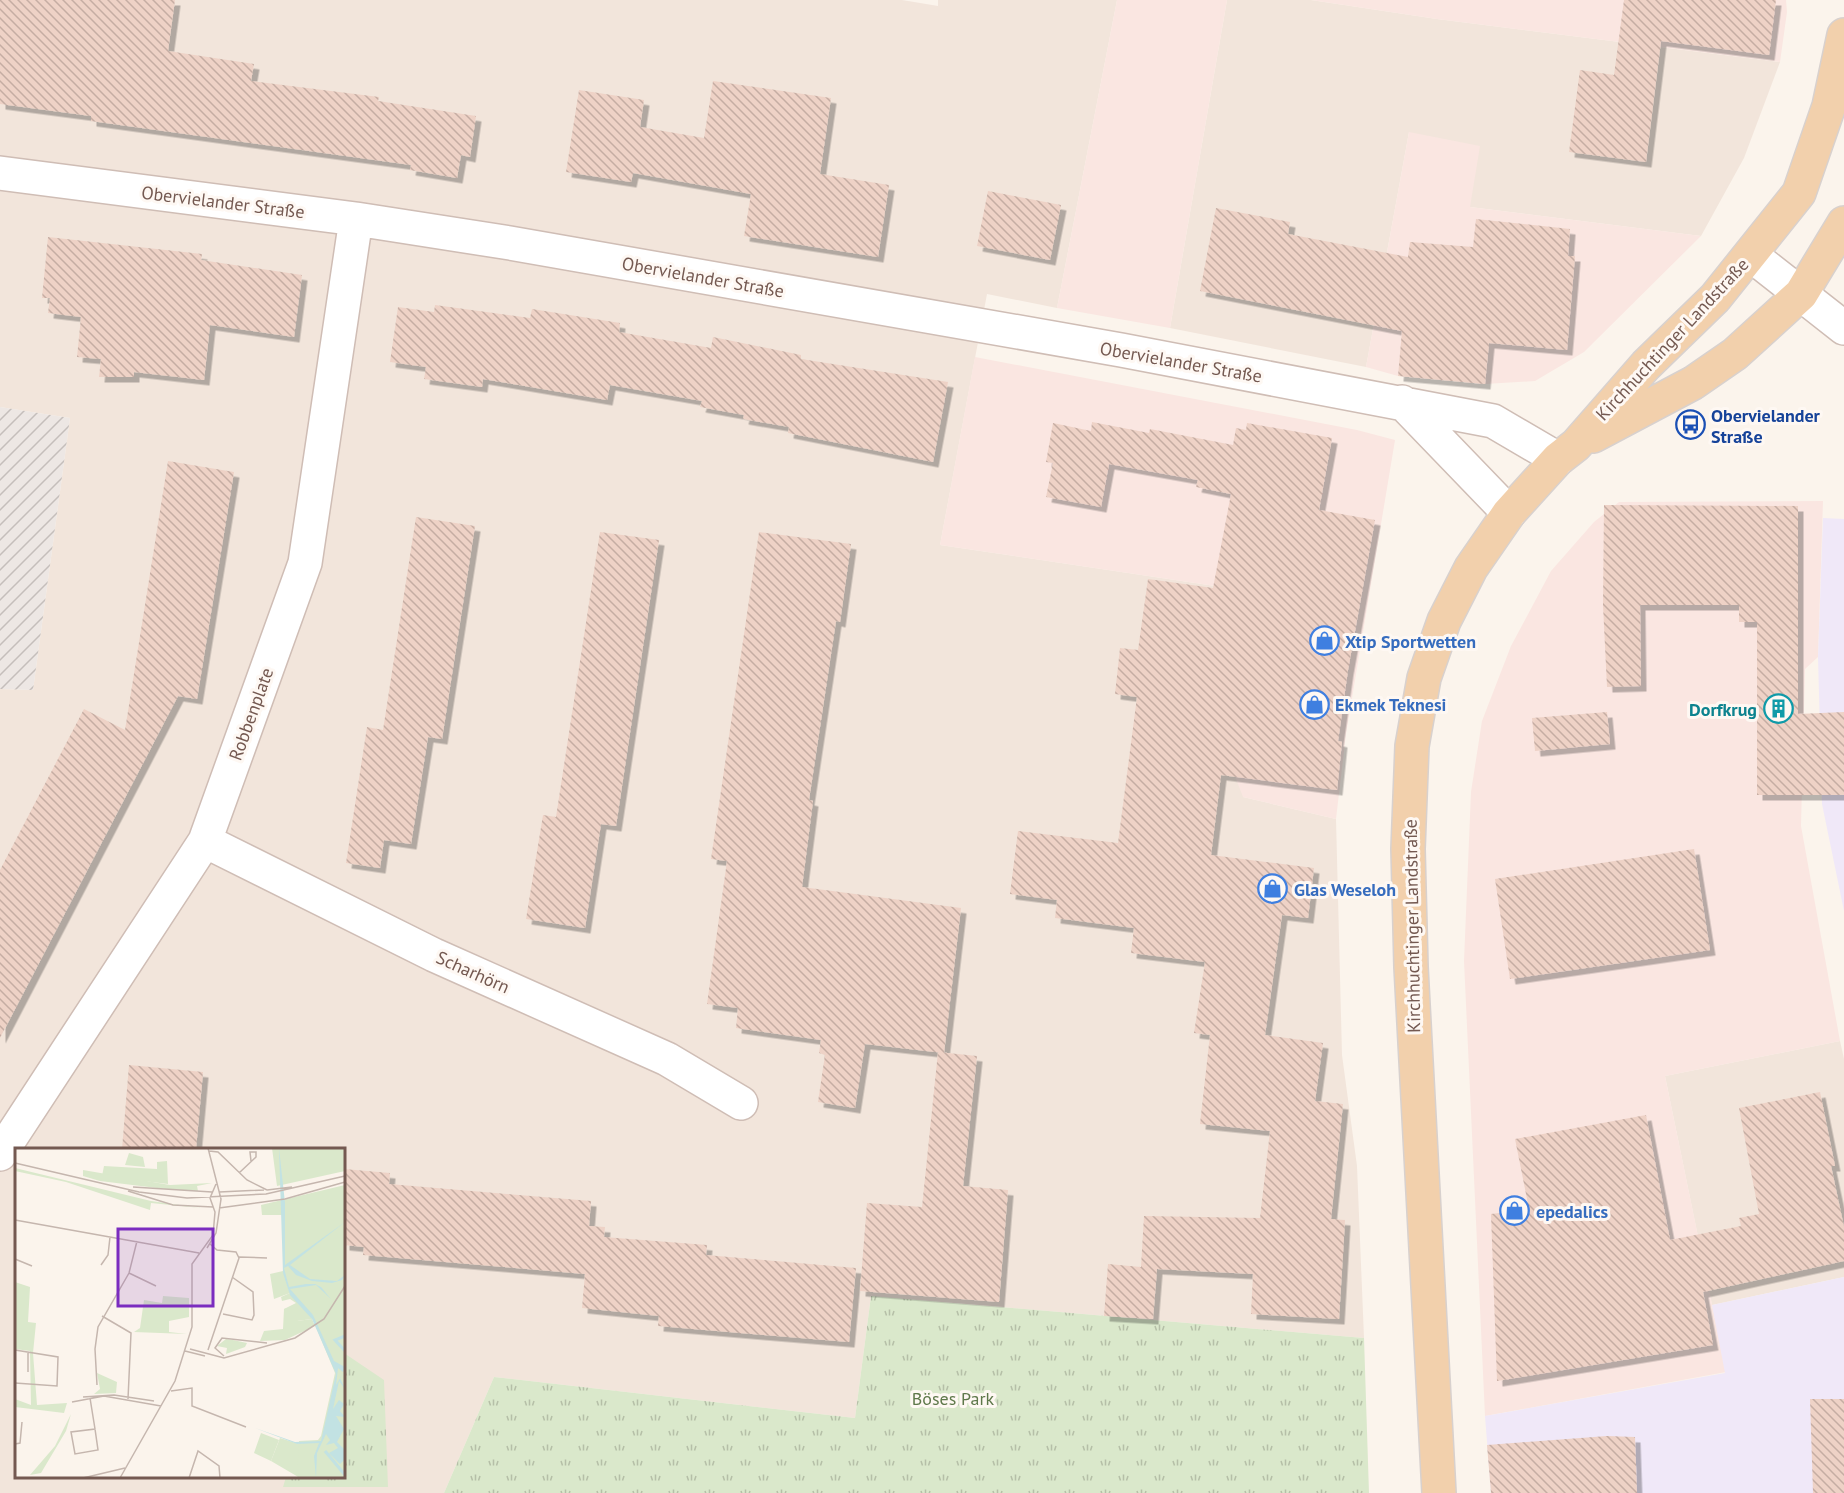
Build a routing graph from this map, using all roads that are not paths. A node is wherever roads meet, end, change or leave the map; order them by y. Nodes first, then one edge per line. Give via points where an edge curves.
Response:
1 (1844, 34) edge
2 (0, 173) edge
3 (356, 219) junction
4 (1844, 223) edge
5 (1751, 255) junction
6 (1801, 294) junction
7 (1844, 328) edge
8 (1402, 402) junction
9 (1567, 452) junction
10 (1509, 513) junction
11 (205, 842) junction
12 (741, 1103) dead end
13 (0, 1154) edge
14 (1439, 1493) edge

1 - 5 main road, Kirchhuchtinger Landstraße via 1829,106 1799,193
2 - 3 street, Obervielander Straße
3 - 8 street, Obervielander Straße
3 - 11 street, Robbenplate via 305,563
4 - 6 main road, Kirchhuchtinger Landstraße
5 - 6 street
5 - 9 main road, Kirchhuchtinger Landstraße via 1716,298 1646,365
6 - 7 street
6 - 9 main road, Kirchhuchtinger Landstraße via 1735,354 1693,383
8 - 9 street, Obervielander Straße via 1493,421
8 - 10 street
9 - 10 main road, Kirchhuchtinger Landstraße
10 - 14 main road, Kirchhuchtinger Landstraße via 1471,568 1444,621 1424,678 1412,746 1408,849 1411,967
11 - 12 street, Scharhörn via 434,955 667,1059
11 - 13 street, Robbenplate

